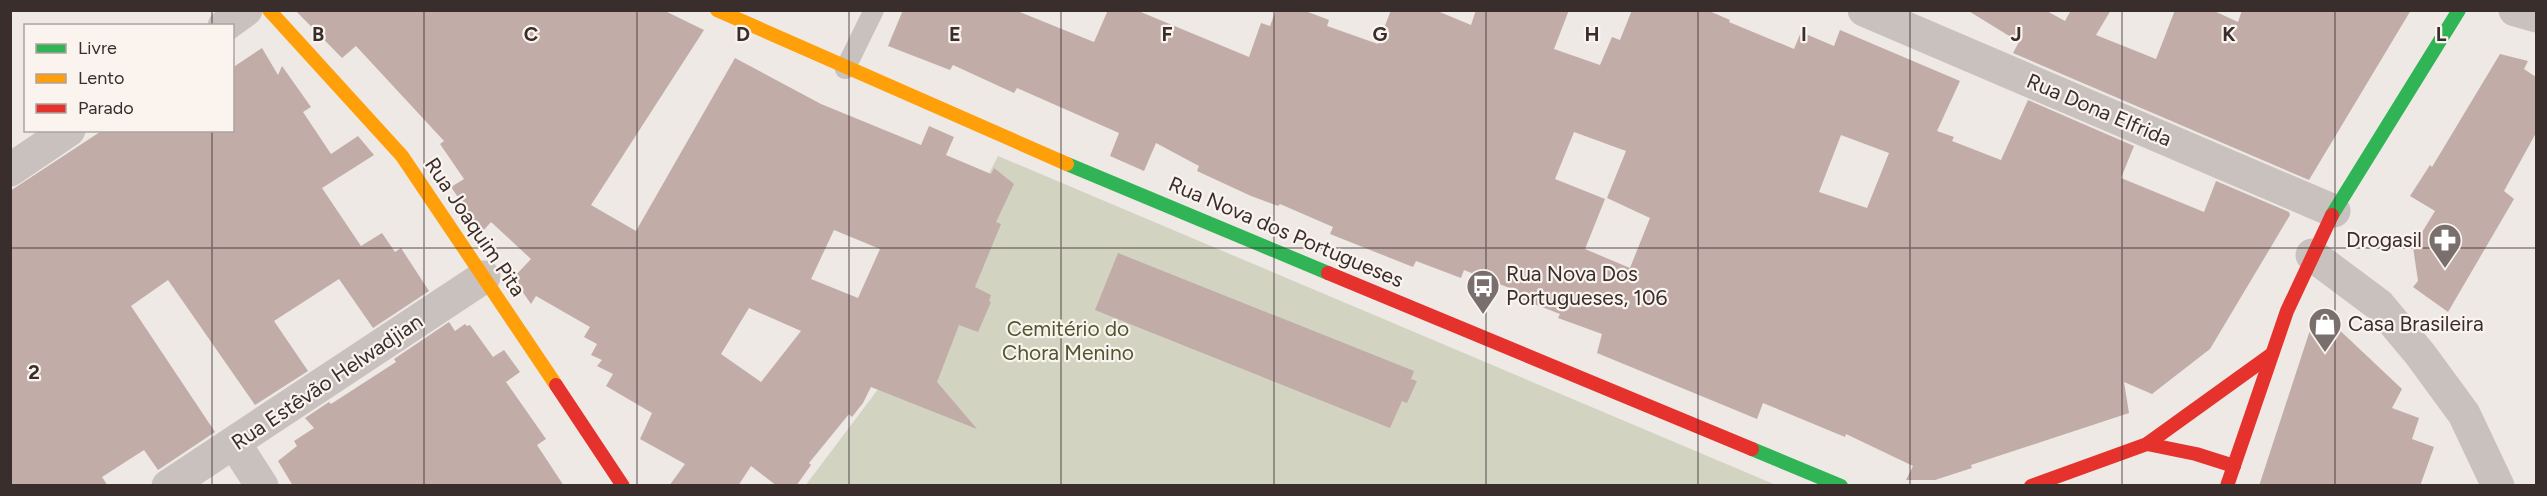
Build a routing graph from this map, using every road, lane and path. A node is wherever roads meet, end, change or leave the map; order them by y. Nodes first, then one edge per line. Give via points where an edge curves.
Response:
1 (246, 10) edge
2 (269, 10) edge
3 (717, 10) edge
4 (874, 10) edge
5 (1864, 10) edge
6 (2459, 10) edge
7 (2515, 10) edge
8 (2536, 16) edge
9 (227, 24) edge
10 (845, 69) junction
11 (66, 132) edge
12 (10, 170) edge
13 (2334, 211) junction
14 (2312, 255) junction
15 (484, 277) junction
16 (2271, 354) junction
17 (235, 444) junction
18 (2147, 444) junction
19 (2234, 466) junction
20 (168, 486) edge
21 (262, 486) edge
22 (622, 486) edge
23 (1841, 486) edge
24 (2031, 486) edge
25 (2228, 486) edge
26 (2498, 486) edge

1 - 9 street
2 - 15 street, Rua Joaquim Pita via 402,156
3 - 10 street, Rua Nova dos Portugueses
4 - 10 lane
5 - 13 street, Rua Dona Elfrida
6 - 13 street
7 - 8 street
10 - 23 street, Rua Nova dos Portugueses
11 - 12 street
13 - 14 street
14 - 16 street
14 - 26 street via 2379,305 2420,354 2464,414
15 - 17 street, Rua Estêvão Helwadjian
15 - 22 street, Rua Joaquim Pita
16 - 18 street
16 - 19 street
17 - 20 street, Rua Estêvão Helwadjian
17 - 21 street
18 - 19 street
18 - 24 street
19 - 25 street

